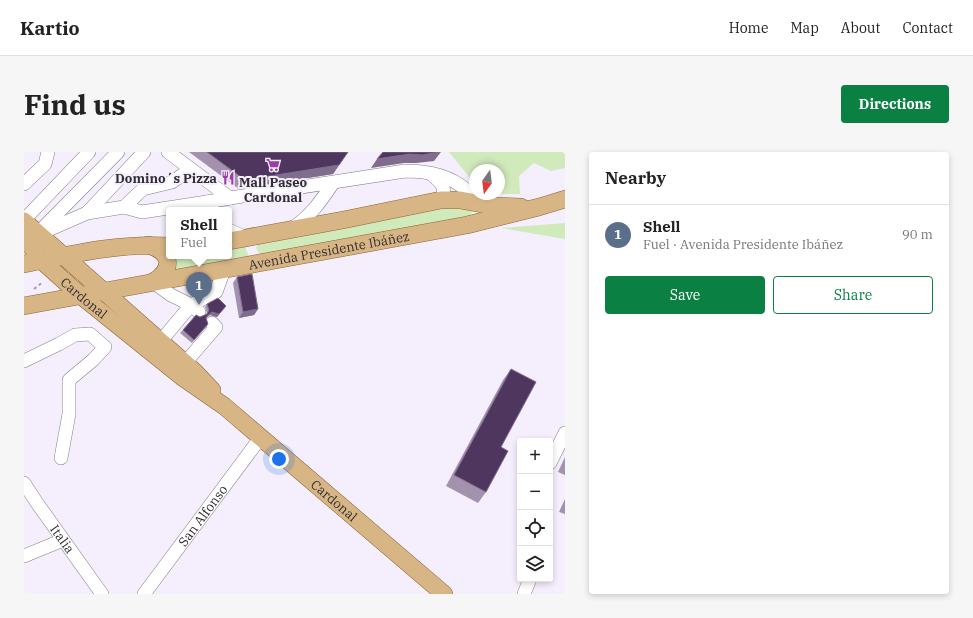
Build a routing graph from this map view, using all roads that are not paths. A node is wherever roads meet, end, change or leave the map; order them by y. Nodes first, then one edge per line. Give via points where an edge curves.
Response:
1 (48, 152) edge
2 (89, 152) edge
3 (118, 152) edge
4 (144, 152) edge
5 (168, 152) edge
6 (185, 173) dead end
7 (430, 173) junction
8 (333, 183) junction
9 (24, 184) edge
10 (230, 198) junction
11 (565, 199) edge
12 (442, 200) junction
13 (474, 201) junction
14 (124, 207) junction
15 (211, 207) edge
16 (539, 208) junction
17 (166, 210) edge
18 (87, 212) junction
19 (24, 220) edge
20 (467, 225) junction
21 (288, 230) junction
22 (232, 231) edge
23 (34, 235) edge
24 (266, 235) junction
25 (246, 238) junction
26 (232, 240) edge
27 (146, 245) junction
28 (166, 246) edge
29 (64, 256) junction
30 (42, 261) junction
31 (268, 262) junction
32 (24, 264) edge
33 (224, 270) junction
34 (153, 282) junction
35 (104, 291) junction
36 (80, 295) junction
37 (29, 305) edge
38 (195, 309) junction
39 (112, 321) junction
40 (212, 323) dead end
41 (160, 342) junction
42 (24, 362) edge
43 (185, 363) junction
44 (224, 406) junction
45 (565, 432) edge
46 (261, 437) junction
47 (553, 457) edge
48 (61, 458) dead end
49 (24, 483) edge
50 (63, 540) junction
51 (24, 556) edge
52 (529, 582) edge
53 (102, 594) edge
54 (144, 594) edge
55 (444, 594) edge
56 (524, 594) edge

1 - 9 street via 45,164
2 - 19 street
3 - 23 street
4 - 18 street
5 - 10 street
6 - 14 street via 172,182 143,190
7 - 8 street via 405,172
7 - 12 street via 444,187
7 - 13 street via 456,183 466,190
8 - 10 street
8 - 21 street via 308,216
10 - 15 street
11 - 16 main road, Avenida Presidente Ibáñez
12 - 13 main road, Avenida Presidente Ibáñez
12 - 21 main road, Avenida Presidente Ibáñez
13 - 16 main road, Avenida Presidente Ibáñez via 506,207
13 - 20 main road via 478,215
14 - 17 street via 142,212
14 - 18 street
16 - 20 main road, Avenida Presidente Ibáñez
18 - 23 street
19 - 23 main road
20 - 31 main road, Avenida Presidente Ibáñez
21 - 24 main road, Avenida Presidente Ibáñez
22 - 25 street
23 - 29 main road, Cardonal
23 - 30 main road, Cardonal
24 - 25 main road, Avenida Presidente Ibáñez
24 - 31 main road via 256,238 251,251 258,260
25 - 26 main road, Avenida Presidente Ibáñez
27 - 28 main road
27 - 29 main road via 101,248
27 - 34 main road via 161,251 167,263 164,275
29 - 30 main road
29 - 35 main road, Cardonal
30 - 32 main road
30 - 36 main road, Cardonal
31 - 33 main road, Avenida Presidente Ibáñez
33 - 34 main road, Avenida Presidente Ibáñez
33 - 38 street via 216,292
34 - 35 main road, Avenida Presidente Ibáñez
34 - 38 street
35 - 36 main road, Avenida Presidente Ibáñez
35 - 41 main road, Cardonal
36 - 37 main road, Avenida Presidente Ibáñez
36 - 39 main road, Cardonal
37 - 39 main road via 70,307
38 - 41 street
39 - 44 main road, Cardonal via 182,377
40 - 43 street via 216,327
41 - 43 main road, Cardonal
42 - 48 street via 75,335 90,334 106,347 69,380 70,414
43 - 44 main road, Cardonal via 206,382
44 - 46 main road, Cardonal
45 - 47 street
46 - 54 street, San Alfonso
46 - 55 main road, Cardonal
49 - 50 street, Italia
50 - 51 street
50 - 53 street, Italia
52 - 56 street

